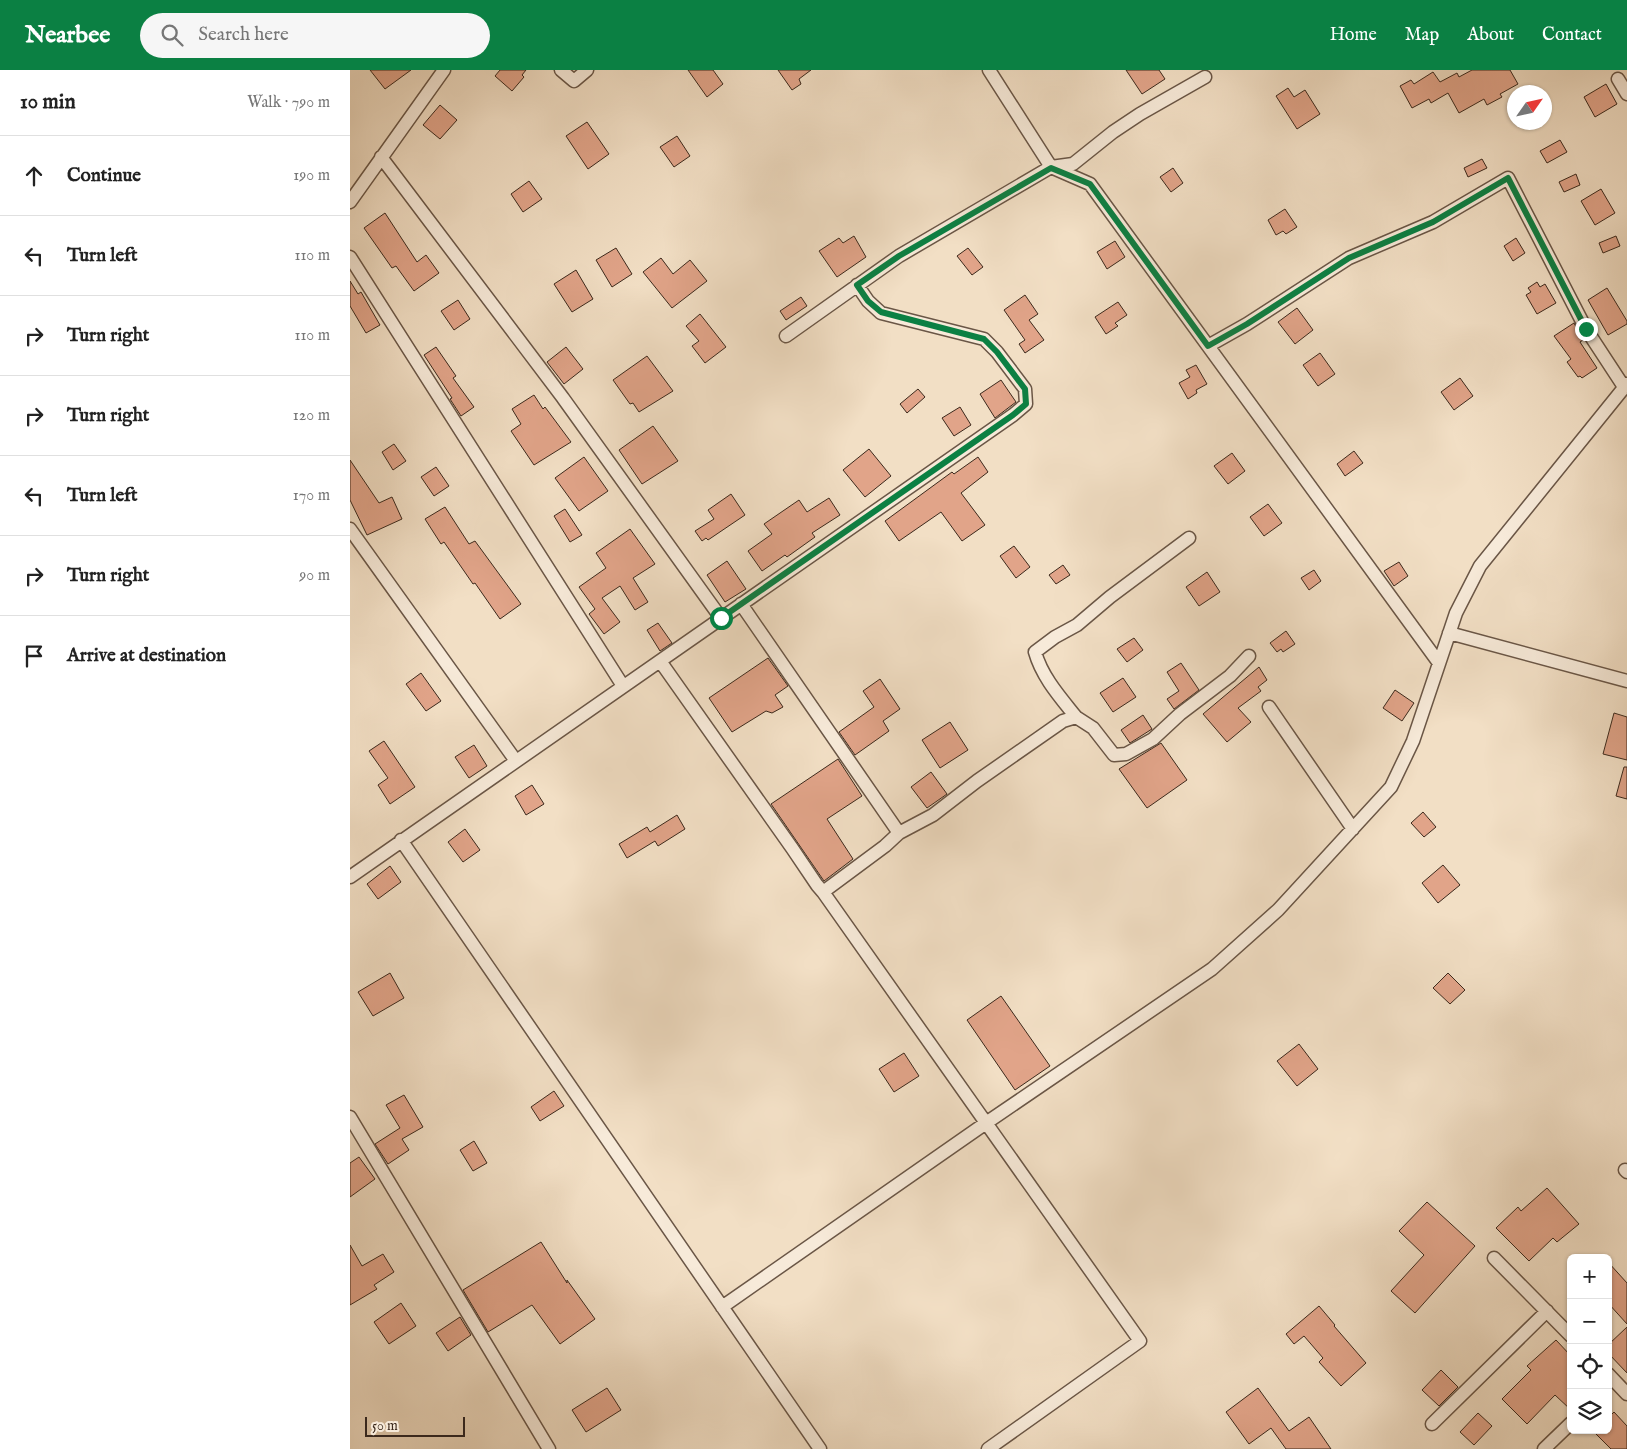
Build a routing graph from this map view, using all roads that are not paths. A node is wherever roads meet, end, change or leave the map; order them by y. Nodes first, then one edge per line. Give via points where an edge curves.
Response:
1 (444, 70) edge
2 (561, 70) edge
3 (587, 70) edge
4 (989, 70) edge
5 (1205, 77) dead end
6 (1618, 79) dead end
7 (1627, 94) edge
8 (381, 157) junction
9 (1051, 168) junction
10 (350, 202) edge
11 (350, 257) edge
12 (857, 285) junction
13 (786, 336) dead end
14 (1208, 346) junction
15 (1626, 385) edge
16 (350, 529) edge
17 (1189, 538) dead end
18 (741, 604) junction
19 (721, 618) junction
20 (1449, 633) junction
21 (1249, 656) dead end
22 (660, 661) junction
23 (1439, 663) junction
24 (1627, 681) edge
25 (624, 686) junction
26 (1269, 707) dead end
27 (1076, 717) junction
28 (516, 760) junction
29 (1353, 829) junction
30 (899, 832) junction
31 (402, 840) junction
32 (350, 877) edge
33 (823, 892) junction
34 (350, 1117) edge
35 (986, 1123) junction
36 (1494, 1258) dead end
37 (722, 1307) junction
38 (1547, 1312) junction
39 (1567, 1332) edge
40 (1612, 1383) edge
41 (1627, 1394) edge
42 (1432, 1424) dead end
43 (1567, 1427) edge
44 (549, 1449) edge
45 (820, 1449) edge
46 (988, 1449) edge
47 (1544, 1449) edge

1 - 8 street
2 - 3 street via 574,81
4 - 9 street
5 - 9 street via 1140,114 1073,164
6 - 7 street
8 - 10 street
8 - 19 street via 563,398
9 - 12 street via 899,256
9 - 14 street via 1090,184
11 - 25 street
12 - 13 street
12 - 18 street via 881,312 984,339 1025,389 1026,404
14 - 15 street via 1349,258 1433,222 1508,178 1586,329
14 - 23 street
15 - 20 street via 1480,566
16 - 28 street
17 - 27 street via 1110,596 1077,625 1035,652 1039,666
18 - 19 street
18 - 30 street
19 - 22 street
20 - 23 street
20 - 24 street
21 - 27 street via 1230,676 1153,739 1126,754 1114,755 1093,728
22 - 25 street
22 - 33 street
23 - 29 street via 1413,741 1391,787
25 - 28 street
26 - 29 street
27 - 30 street via 1063,721 933,815
28 - 31 street
29 - 35 street via 1278,910 1212,969
30 - 33 street
31 - 32 street
31 - 37 street
33 - 35 street
34 - 44 street
35 - 37 street
35 - 46 street via 1140,1341
36 - 38 street
37 - 45 street
38 - 39 street
38 - 42 street
40 - 41 street
43 - 47 street

